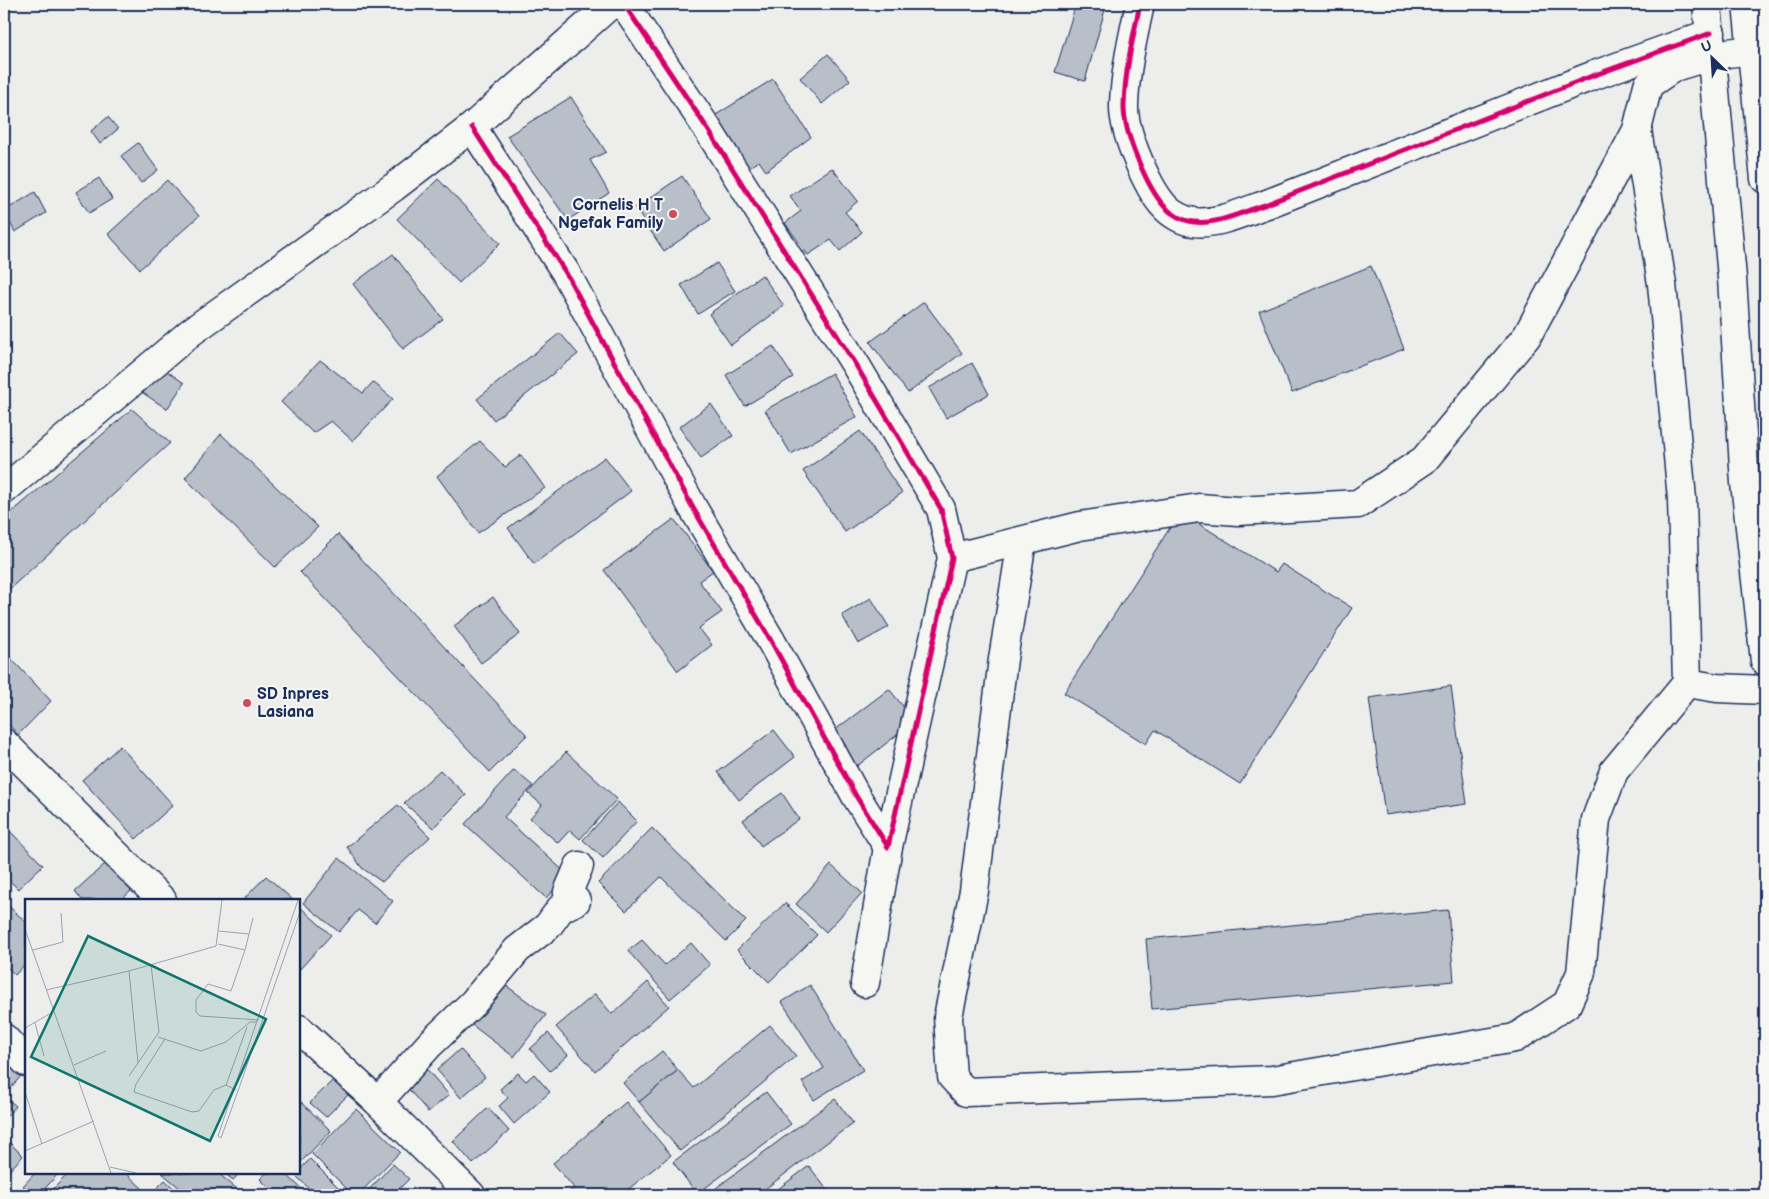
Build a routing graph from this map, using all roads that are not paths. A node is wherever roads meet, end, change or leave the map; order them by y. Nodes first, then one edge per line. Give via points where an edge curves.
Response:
1 (611, 4) edge
2 (624, 4) edge
3 (1140, 4) edge
4 (1707, 4) edge
5 (1747, 4) edge
6 (1712, 44) junction
7 (1751, 50) junction
8 (472, 126) junction
9 (1637, 130) junction
10 (1765, 179) edge
11 (4, 490) edge
12 (1022, 541) junction
13 (952, 558) junction
14 (1765, 661) edge
15 (1687, 683) junction
16 (1765, 690) edge
17 (4, 746) edge
18 (888, 847) junction
19 (579, 866) dead end
20 (161, 899) edge
21 (865, 983) dead end
22 (300, 1030) edge
23 (4, 1038) edge
24 (25, 1061) edge
25 (378, 1102) junction
26 (471, 1195) edge

1 - 8 street
2 - 13 street via 707,128 917,466 941,509
3 - 6 street via 1129,59 1124,106 1126,123 1150,186 1164,206 1176,216 1194,222 1217,220 1267,204 1512,107
4 - 6 street
5 - 7 street
6 - 7 street
6 - 9 street via 1648,85
6 - 14 street via 1745,483
7 - 10 street
8 - 11 street via 394,187 191,332
8 - 18 street via 566,273 693,508
9 - 12 street via 1527,336 1424,460 1358,504 1238,510 1199,508 1080,526
9 - 15 street via 1662,284 1679,469
12 - 13 street
12 - 15 street via 1003,659 974,891 948,1017 952,1078 966,1092 1272,1080 1515,1038 1567,1004 1581,973 1596,819 1611,779 1626,754
13 - 18 street
15 - 16 street
17 - 20 street
18 - 21 street
19 - 25 street via 568,892 576,901 561,908 548,926 517,950 473,1003 430,1044
22 - 25 street
23 - 24 street
25 - 26 street

